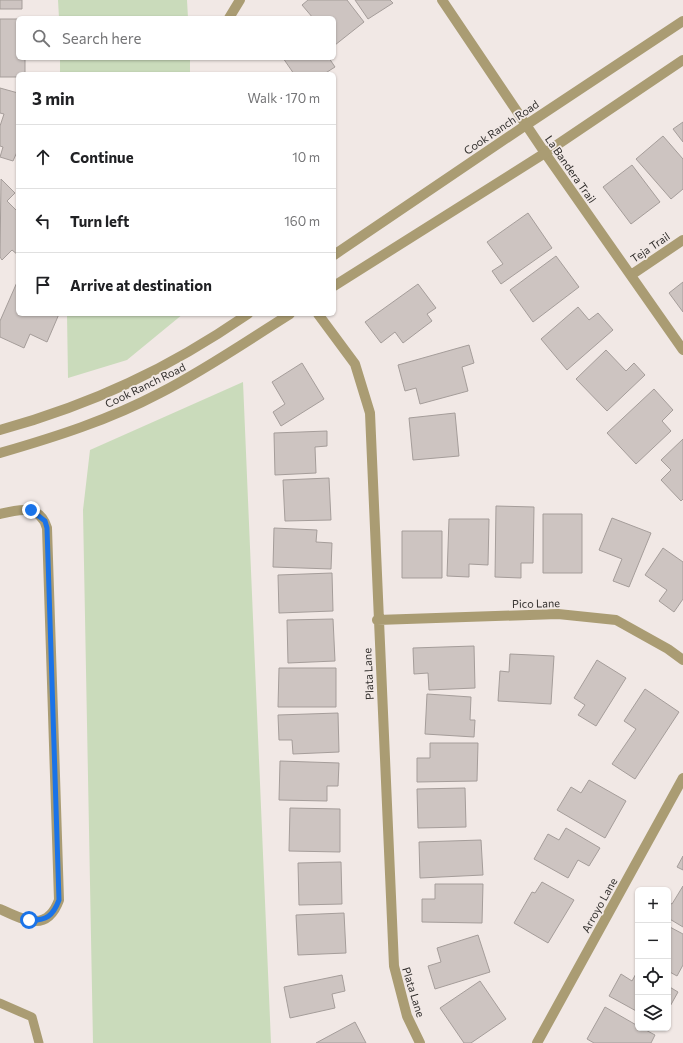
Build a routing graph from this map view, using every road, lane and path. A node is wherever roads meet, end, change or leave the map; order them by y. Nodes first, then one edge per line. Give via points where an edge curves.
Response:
1 (240, 0) edge
2 (442, 0) edge
3 (230, 16) edge
4 (683, 21) edge
5 (683, 60) edge
6 (526, 125) junction
7 (545, 152) junction
8 (683, 240) edge
9 (336, 254) edge
10 (631, 275) junction
11 (336, 285) edge
12 (245, 316) edge
13 (287, 316) edge
14 (319, 316) edge
15 (683, 350) edge
16 (0, 430) edge
17 (0, 453) edge
18 (0, 514) edge
19 (378, 620) junction
20 (683, 660) edge
21 (683, 778) edge
22 (0, 909) edge
23 (0, 1003) edge
24 (38, 1043) edge
25 (420, 1043) edge
26 (537, 1043) edge

1 - 3 street
2 - 6 street, La Bandera Trail
4 - 6 street, Cook Ranch Road
5 - 7 street
6 - 7 street, La Bandera Trail
6 - 9 street, Cook Ranch Road
7 - 10 street, La Bandera Trail
7 - 11 street
8 - 10 street, Teja Trail
10 - 15 street, La Bandera Trail
12 - 16 street, Cook Ranch Road via 175,360 104,395 42,418
13 - 17 street, Cook Ranch Road via 159,394 85,426
14 - 19 street, Plata Lane via 355,364 370,413
18 - 22 street via 22,508 31,510 45,521 47,528 59,900 51,916 41,921 29,920
19 - 20 street, Pico Lane via 558,614 616,620 668,648
19 - 25 street, Plata Lane via 394,966 407,1016
21 - 26 street, Arroyo Lane
23 - 24 lane via 32,1017

